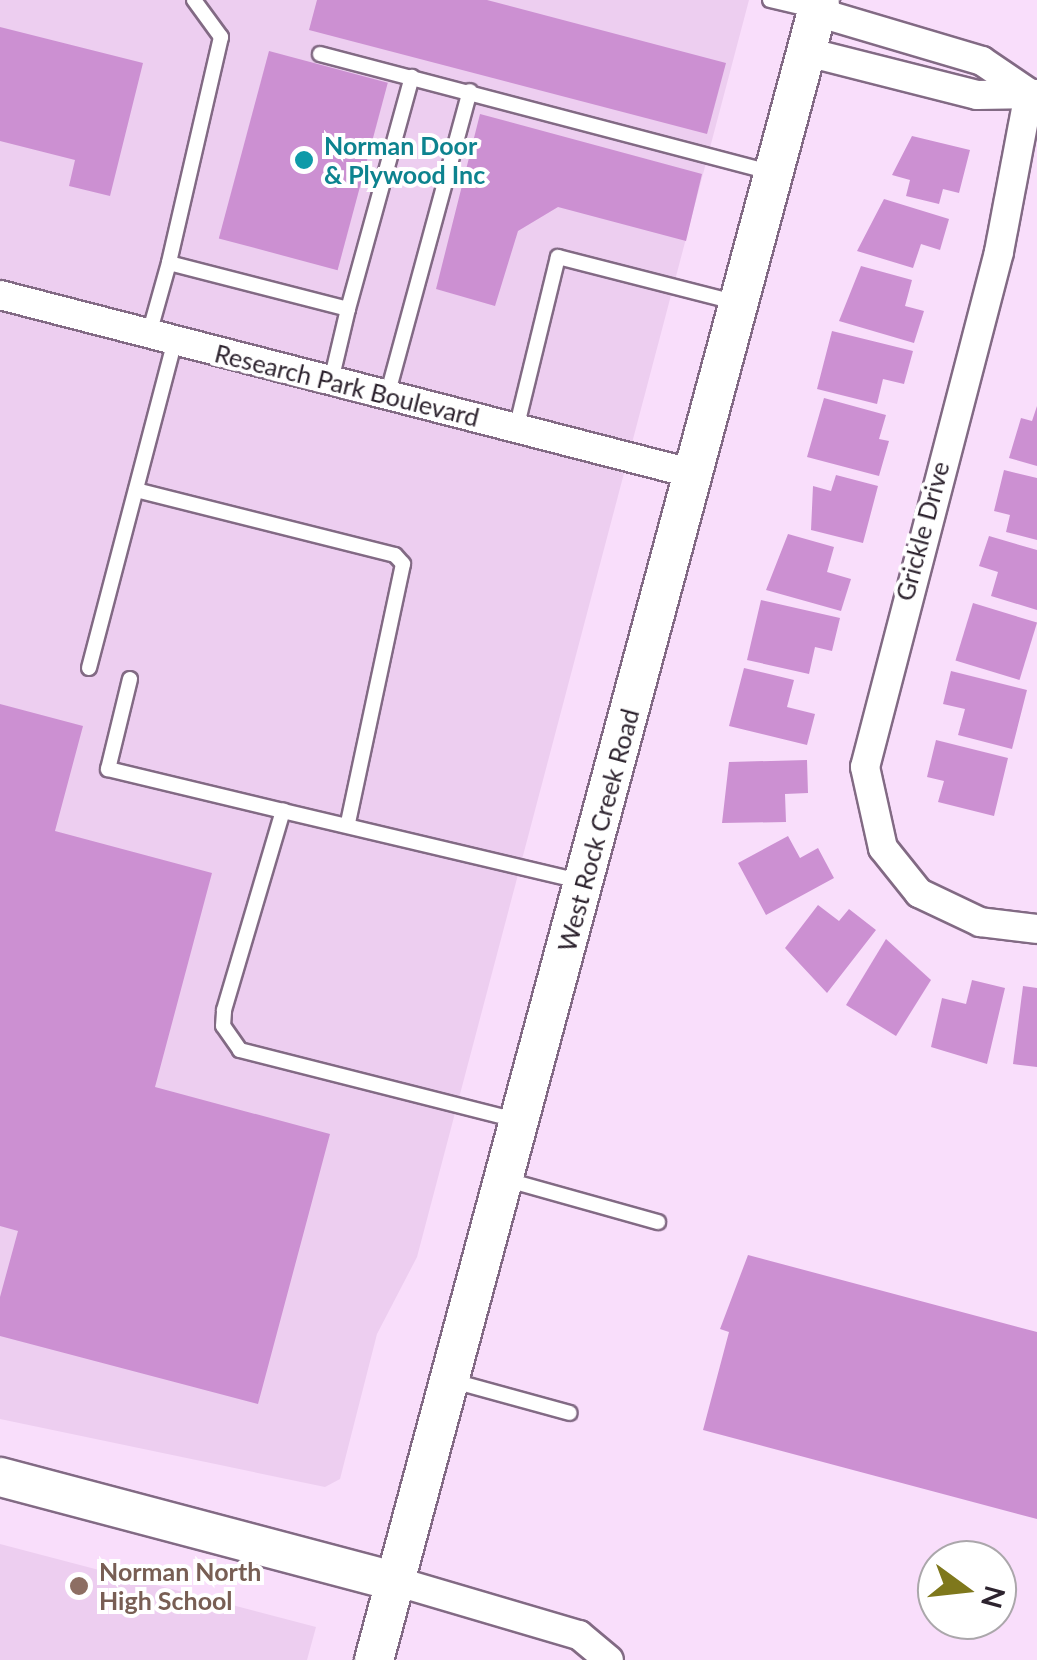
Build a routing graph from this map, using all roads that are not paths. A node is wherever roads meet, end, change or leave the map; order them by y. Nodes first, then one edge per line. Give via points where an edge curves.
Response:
1 (194, 0) edge
2 (770, 0) edge
3 (819, 6) edge
4 (806, 52) junction
5 (320, 54) dead end
6 (412, 77) junction
7 (470, 91) junction
8 (1033, 93) edge
9 (774, 174) junction
10 (168, 263) junction
11 (0, 295) edge
12 (740, 303) junction
13 (348, 309) junction
14 (162, 338) junction
15 (331, 381) junction
16 (387, 396) junction
17 (516, 429) junction
18 (694, 474) junction
19 (136, 490) junction
20 (89, 668) dead end
21 (130, 679) dead end
22 (284, 811) junction
23 (348, 822) junction
24 (584, 882) junction
25 (1037, 929) edge
26 (520, 1121) junction
27 (504, 1178) junction
28 (658, 1222) dead end
29 (449, 1380) junction
30 (570, 1413) dead end
31 (0, 1477) edge
32 (394, 1581) junction
33 (374, 1660) edge
34 (609, 1660) edge

1 - 10 lane via 221,37
2 - 3 lane
3 - 4 main road, West Rock Creek Road
3 - 8 street via 982,61
4 - 8 street via 977,95
4 - 9 main road, West Rock Creek Road
5 - 6 lane
6 - 7 lane
6 - 13 lane
7 - 9 lane
7 - 16 lane
8 - 25 street, Grickle Drive via 999,252 865,767 874,826 920,892 980,922
9 - 12 main road, West Rock Creek Road
10 - 13 lane
10 - 14 lane
11 - 14 street, Research Park Boulevard
12 - 17 lane via 558,257
12 - 18 main road, West Rock Creek Road
13 - 15 lane
14 - 15 street, Research Park Boulevard
14 - 19 lane
15 - 16 street, Research Park Boulevard
16 - 17 street, Research Park Boulevard
17 - 18 street, Research Park Boulevard
18 - 24 main road, West Rock Creek Road
19 - 20 lane
19 - 23 lane via 396,555 403,564
21 - 22 lane via 108,769
22 - 23 lane
22 - 26 lane via 224,1010 230,1040 240,1050
23 - 24 lane
24 - 26 main road, West Rock Creek Road
26 - 27 main road, West Rock Creek Road
27 - 28 lane
27 - 29 main road, West Rock Creek Road
29 - 30 lane
29 - 32 main road, West Rock Creek Road
31 - 32 main road
32 - 33 main road, West Rock Creek Road
32 - 34 street via 561,1628

